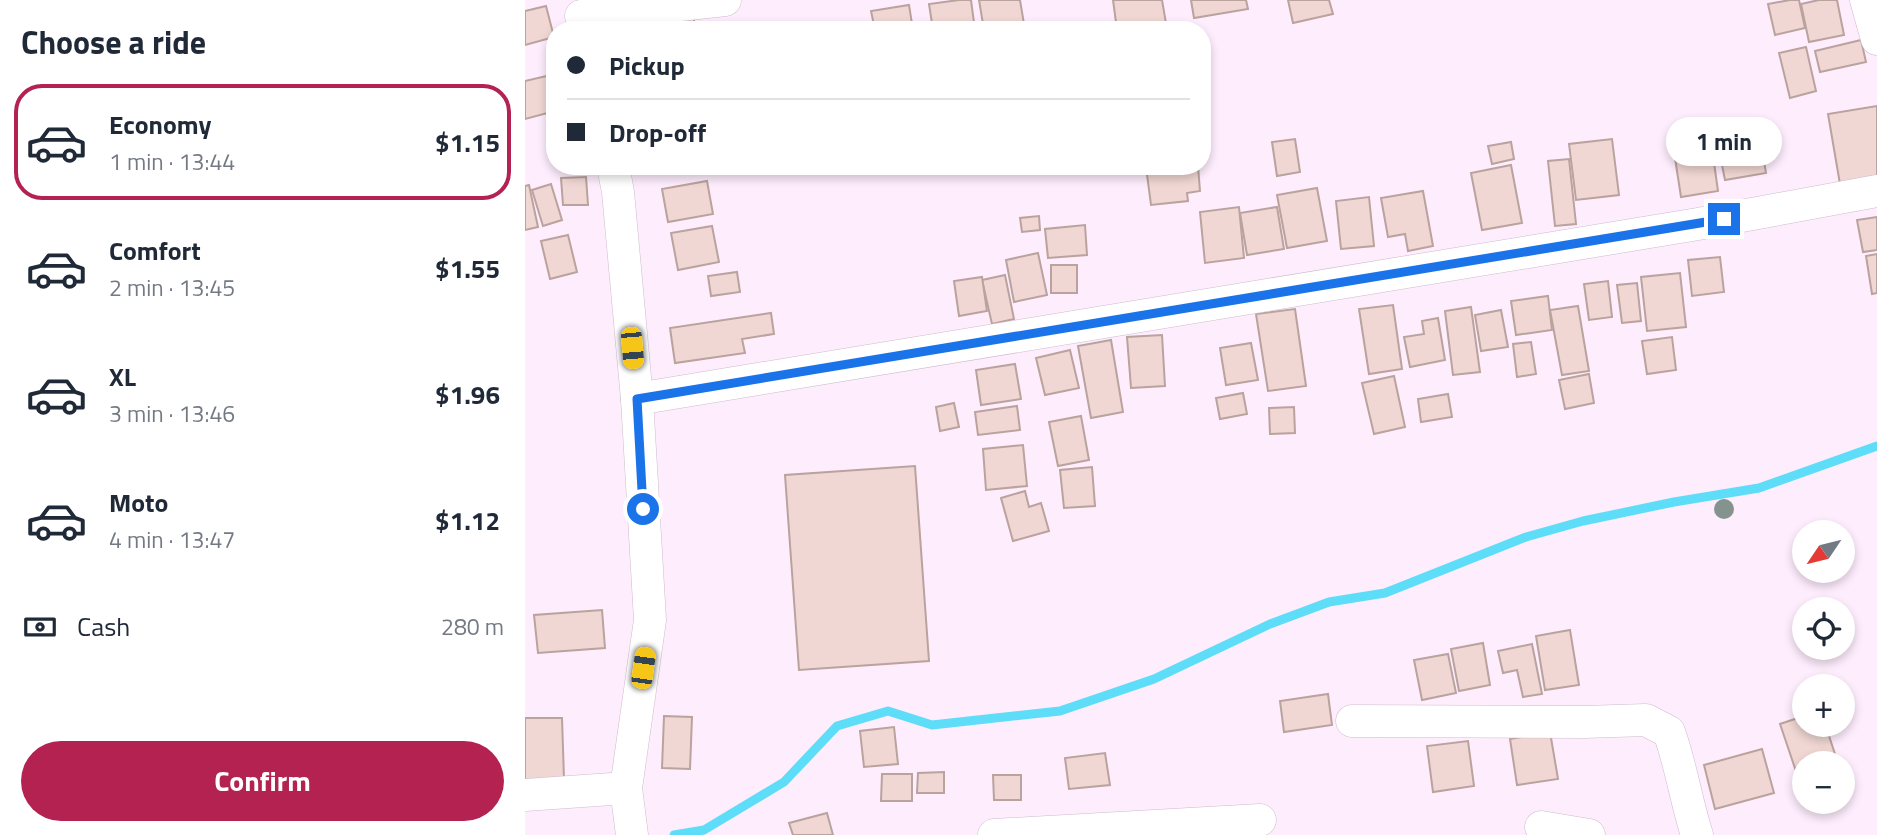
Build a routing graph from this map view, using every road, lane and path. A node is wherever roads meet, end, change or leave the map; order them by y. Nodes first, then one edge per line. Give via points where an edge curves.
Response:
1 (725, 0) edge
2 (581, 15) edge
3 (615, 175) edge
4 (1877, 191) edge
5 (637, 399) junction
6 (1352, 721) dead end
7 (626, 788) junction
8 (525, 795) edge
9 (1260, 820) dead end
10 (1542, 827) dead end
11 (631, 830) edge
12 (994, 835) edge
13 (1589, 835) edge
14 (1697, 835) edge

1 - 2 street
3 - 5 street
4 - 5 street
5 - 7 street via 650,620
6 - 14 street via 1646,720 1668,732
7 - 8 street
7 - 11 street
9 - 12 street
10 - 13 street

